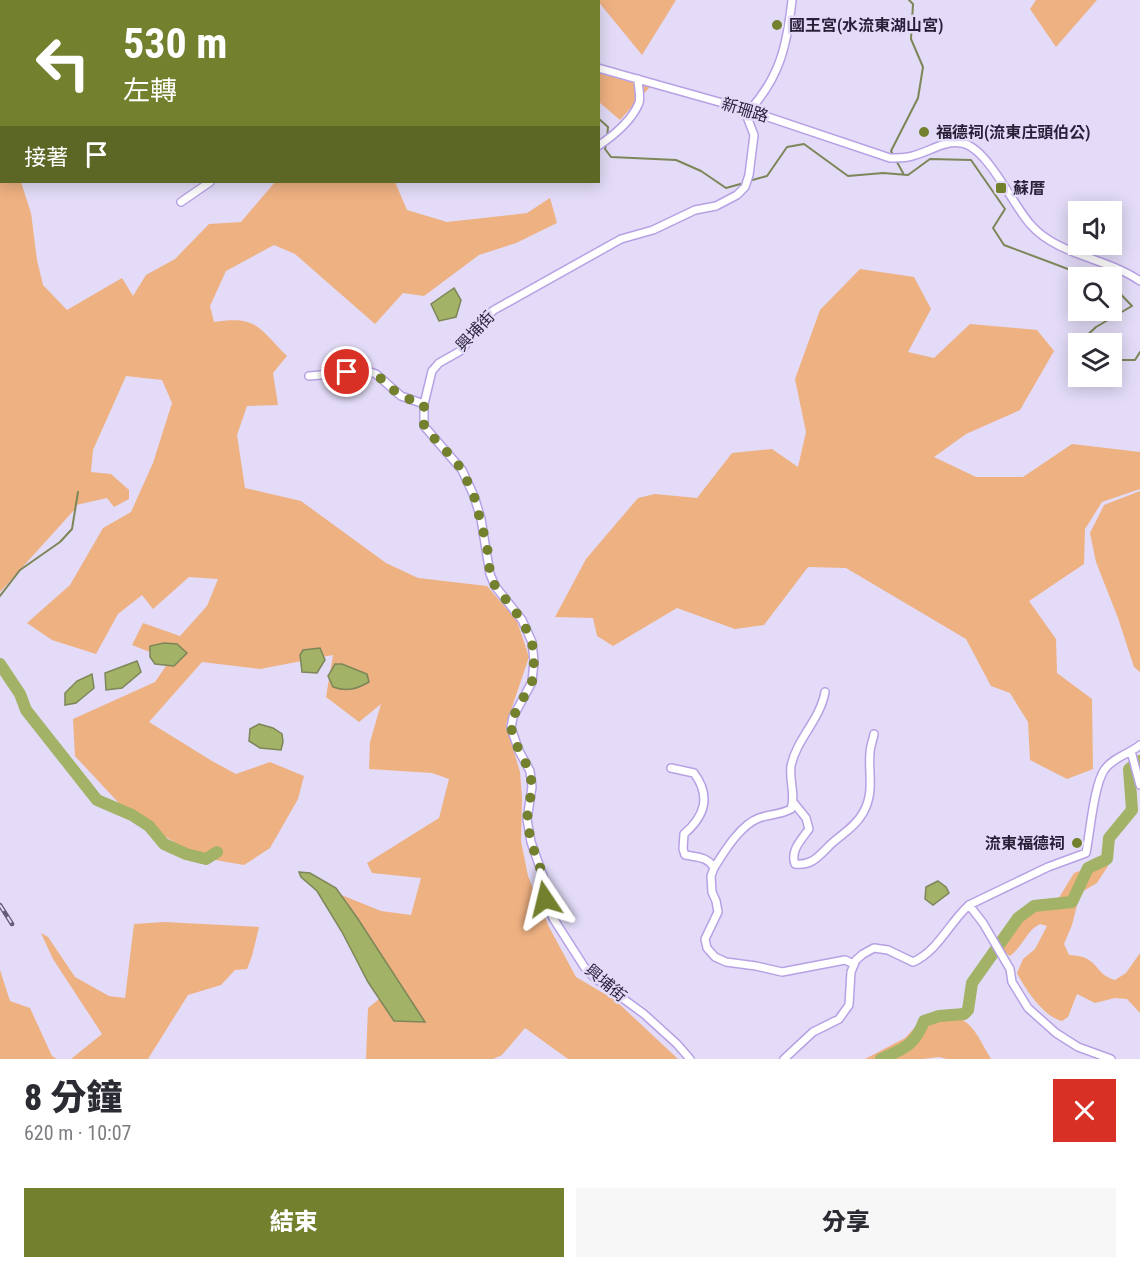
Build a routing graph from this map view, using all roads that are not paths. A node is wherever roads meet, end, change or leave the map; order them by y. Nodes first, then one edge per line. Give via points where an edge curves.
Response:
1 (792, 0) edge
2 (600, 69) edge
3 (638, 79) junction
4 (746, 110) junction
5 (600, 144) edge
6 (209, 183) edge
7 (181, 202) dead end
8 (1140, 281) edge
9 (309, 376) dead end
10 (424, 404) junction
11 (825, 692) dead end
12 (874, 734) dead end
13 (1140, 745) edge
14 (1131, 751) junction
15 (671, 768) dead end
16 (1140, 785) edge
17 (794, 802) junction
18 (714, 868) junction
19 (969, 905) junction
20 (854, 964) junction
21 (690, 1059) edge
22 (784, 1059) edge
23 (1111, 1059) edge

1 - 4 street via 776,75 762,97
2 - 3 street, 新珊路
3 - 4 street, 新珊路
3 - 5 street via 640,101 634,112
4 - 8 street, 新珊路 via 890,158 907,158 947,143 962,143 976,150 1031,226 1052,242 1113,265
4 - 10 street, 興埔街 via 754,135 745,187 728,201 621,238 506,302 484,318 462,350 432,371
6 - 7 street
9 - 10 street via 367,371 376,374 400,396
10 - 21 street, 興埔街 via 424,426 462,470 474,496 495,586 522,620 532,642 532,682 511,728 530,771 527,819 543,876 545,899 585,968 644,1014
11 - 17 street via 824,702 791,765
12 - 17 street via 870,753 872,782 864,812 815,861 802,865 795,864 793,859 809,829
13 - 14 street
14 - 16 street
14 - 19 street via 1103,771 1086,853
15 - 18 street via 694,772 704,795 697,822 684,834 685,855 701,857
17 - 18 street via 791,809 781,814 750,823 734,838
18 - 20 street via 712,892 718,912 705,939 715,957 782,972 845,960
19 - 20 street via 921,958 913,962 874,948
19 - 23 street via 1010,969 1012,982 1028,1008 1078,1047
20 - 22 street via 849,1005 839,1019 813,1032

